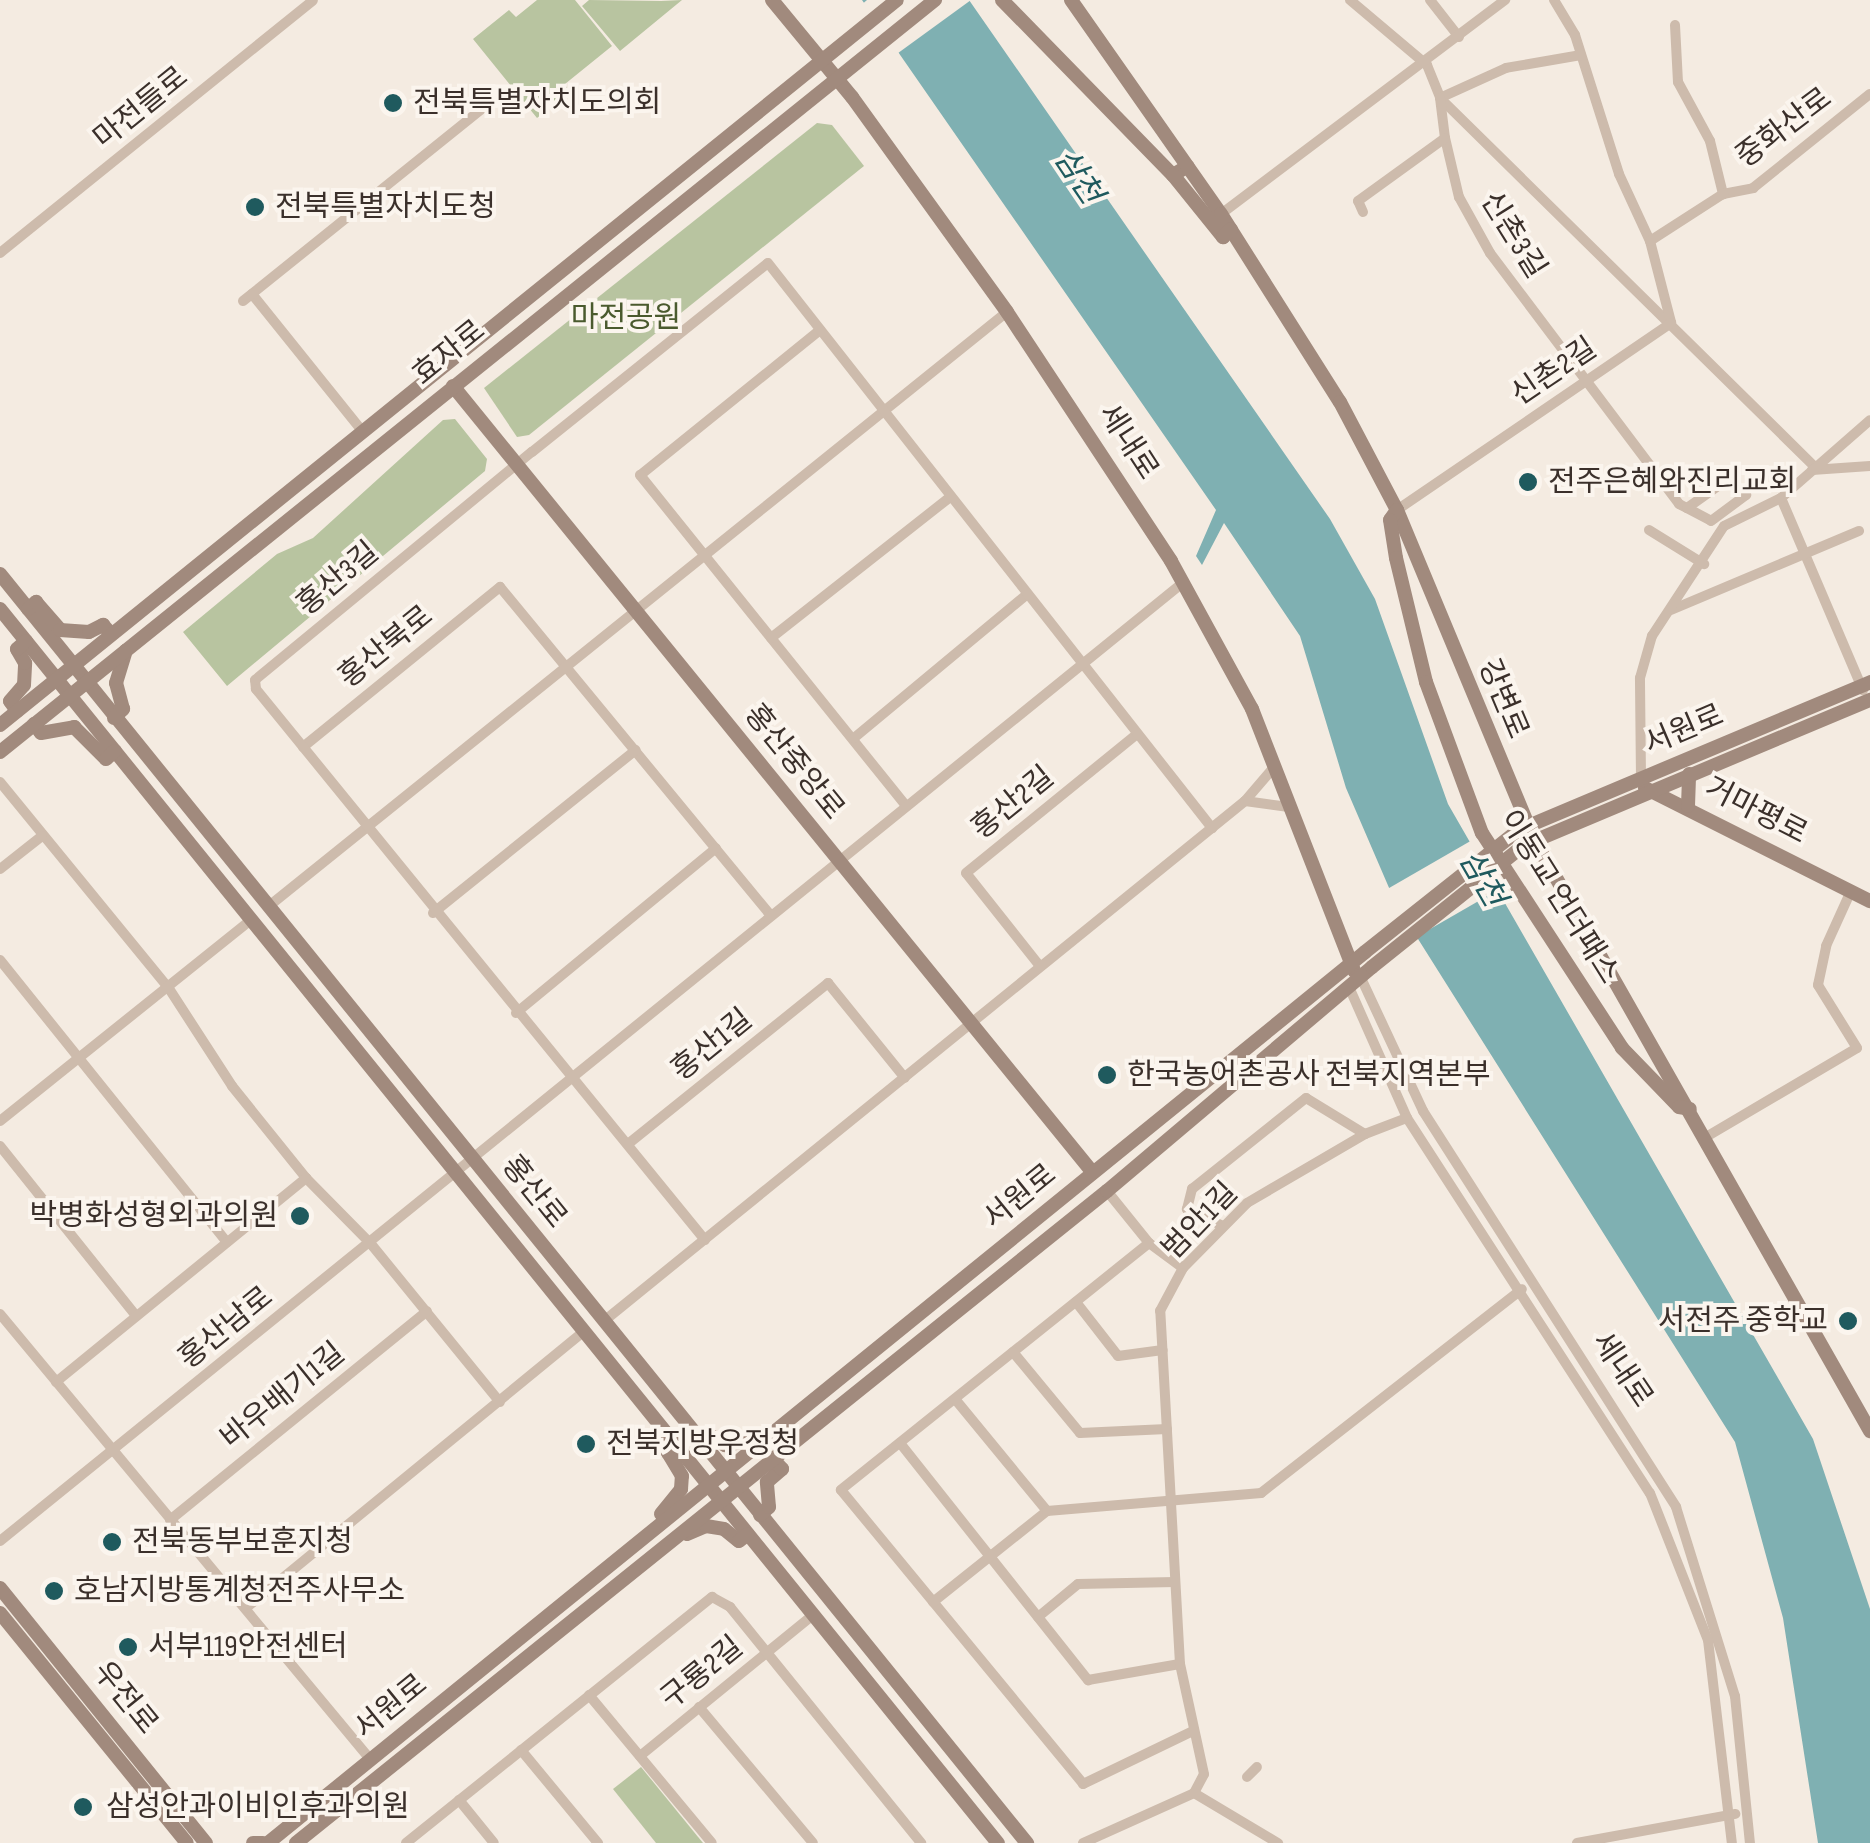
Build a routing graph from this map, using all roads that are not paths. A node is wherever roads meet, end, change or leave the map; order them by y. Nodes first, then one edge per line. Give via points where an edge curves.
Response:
1 (312, 0) edge
2 (772, 0) edge
3 (897, 0) edge
4 (935, 0) edge
5 (1002, 0) edge
6 (1070, 0) edge
7 (1350, 0) edge
8 (1430, 0) edge
9 (1504, 0) edge
10 (1554, 0) edge
11 (1676, 25) dead end
12 (1460, 37) junction
13 (1581, 55) junction
14 (819, 60) junction
15 (1426, 64) junction
16 (834, 80) junction
17 (503, 92) dead end
18 (1870, 94) edge
19 (1440, 98) junction
20 (1445, 138) junction
21 (1188, 166) junction
22 (1173, 175) junction
23 (1722, 194) junction
24 (1363, 212) dead end
25 (1221, 214) junction
26 (1231, 230) junction
27 (1650, 242) junction
28 (0, 253) edge
29 (1007, 312) junction
30 (1671, 323) junction
31 (820, 330) junction
32 (1583, 382) junction
33 (453, 386) junction
34 (884, 412) junction
35 (1870, 420) edge
36 (362, 431) junction
37 (518, 464) junction
38 (1870, 466) edge
39 (1813, 468) junction
40 (1746, 495) junction
41 (950, 498) junction
42 (1781, 498) junction
43 (1764, 506) junction
44 (1687, 508) junction
45 (1397, 510) junction
46 (1649, 530) dead end
47 (1859, 531) dead end
48 (1808, 552) junction
49 (706, 557) junction
50 (1704, 564) junction
51 (0, 574) edge
52 (1184, 582) junction
53 (1026, 596) junction
54 (0, 609) edge
55 (28, 609) junction
56 (1670, 611) junction
57 (640, 612) junction
58 (110, 634) junction
59 (772, 638) junction
60 (26, 641) junction
61 (127, 647) junction
62 (73, 665) junction
63 (1079, 666) junction
64 (569, 668) junction
65 (57, 679) junction
66 (86, 681) junction
67 (1866, 684) edge
68 (70, 695) junction
69 (1870, 700) edge
70 (17, 710) junction
71 (114, 718) junction
72 (34, 724) junction
73 (0, 725) edge
74 (1136, 735) junction
75 (854, 738) junction
76 (302, 747) junction
77 (636, 750) junction
78 (114, 751) junction
79 (0, 752) edge
80 (1275, 766) junction
81 (1689, 774) junction
82 (0, 782) edge
83 (1644, 784) junction
84 (1245, 801) junction
85 (906, 806) junction
86 (1688, 806) junction
87 (1289, 807) junction
88 (1212, 828) junction
89 (1521, 828) junction
90 (368, 829) junction
91 (42, 836) junction
92 (1528, 843) junction
93 (716, 848) junction
94 (839, 860) junction
95 (0, 869) edge
96 (1850, 891) junction
97 (1869, 897) edge
98 (269, 906) junction
99 (433, 913) junction
100 (771, 916) junction
101 (251, 920) junction
102 (0, 960) edge
103 (1039, 965) junction
104 (1349, 965) junction
105 (1361, 978) junction
106 (168, 987) junction
107 (516, 1012) junction
108 (972, 1022) junction
109 (79, 1058) junction
110 (905, 1078) junction
111 (573, 1079) junction
112 (1690, 1109) junction
113 (1406, 1118) junction
114 (0, 1122) edge
115 (1365, 1134) junction
116 (1706, 1136) junction
117 (628, 1144) junction
118 (0, 1146) edge
119 (473, 1160) junction
120 (1094, 1173) junction
121 (456, 1174) junction
122 (306, 1178) junction
123 (1107, 1191) junction
124 (1223, 1226) junction
125 (705, 1240) junction
126 (228, 1242) junction
127 (1149, 1243) junction
128 (371, 1244) junction
129 (1183, 1268) junction
130 (1532, 1283) junction
131 (1520, 1291) junction
132 (1076, 1302) junction
133 (427, 1312) junction
134 (0, 1314) edge
135 (136, 1316) junction
136 (604, 1321) junction
137 (584, 1331) junction
138 (1162, 1350) junction
139 (1013, 1352) junction
140 (56, 1382) junction
141 (955, 1398) junction
142 (500, 1402) junction
143 (1166, 1429) junction
144 (1870, 1431) edge
145 (698, 1438) junction
146 (900, 1443) junction
147 (759, 1445) junction
148 (676, 1446) junction
149 (112, 1451) junction
150 (772, 1458) junction
151 (726, 1473) junction
152 (709, 1486) junction
153 (737, 1486) junction
154 (720, 1500) junction
155 (1173, 1502) junction
156 (1047, 1511) junction
157 (760, 1514) junction
158 (170, 1520) junction
159 (661, 1525) junction
160 (684, 1530) junction
161 (748, 1534) junction
162 (0, 1542) edge
163 (990, 1557) junction
164 (1176, 1582) junction
165 (0, 1588) edge
166 (934, 1602) junction
167 (246, 1608) junction
168 (0, 1613) edge
169 (813, 1615) junction
170 (1038, 1617) junction
171 (766, 1652) junction
172 (1180, 1664) junction
173 (589, 1695) junction
174 (699, 1707) junction
175 (1193, 1731) junction
176 (521, 1750) junction
177 (640, 1756) junction
178 (370, 1759) junction
179 (1257, 1767) dead end
180 (1246, 1777) dead end
181 (1194, 1793) junction
182 (460, 1800) junction
183 (1746, 1811) junction
184 (1730, 1815) junction
185 (205, 1841) edge
186 (596, 1841) edge
187 (187, 1843) edge
188 (222, 1843) edge
189 (252, 1843) edge
190 (266, 1843) edge
191 (296, 1843) edge
192 (406, 1843) edge
193 (494, 1843) edge
194 (712, 1843) edge
195 (813, 1843) edge
196 (922, 1843) edge
197 (998, 1843) edge
198 (1027, 1843) edge
199 (1083, 1843) edge
200 (1278, 1843) edge
201 (1577, 1843) edge
202 (1732, 1843) edge
203 (1750, 1843) edge

1 - 28 street, 마전들로
2 - 14 street, 세내로
3 - 14 street, 효자로
4 - 16 street, 효자로
5 - 22 street
6 - 21 street, 강변로
7 - 15 street, 신촌3길
8 - 12 street
9 - 12 street
10 - 13 street
11 - 23 street, 중화산로 via 1678,82 1710,141
12 - 15 street
13 - 19 street via 1506,68
13 - 27 street
14 - 16 street, 세내로
14 - 36 street, 효자로
15 - 19 street, 신촌3길
15 - 25 street
16 - 29 street, 세내로
16 - 33 street, 효자로
17 - 36 street via 247,298
18 - 23 street, 중화산로 via 1754,188
19 - 20 street, 신촌3길
19 - 30 street, 신촌3길
20 - 24 street via 1358,201
20 - 32 street, 신촌3길 via 1469,218
21 - 22 street
21 - 25 street, 강변로
22 - 26 street via 1223,237
23 - 27 street
25 - 26 street, 강변로
26 - 45 street, 강변로 via 1340,402
27 - 30 street
29 - 34 street
29 - 52 street, 세내로
30 - 32 street, 신촌2길
30 - 39 street, 신촌3길
31 - 34 street
31 - 37 street via 768,262
31 - 49 street via 640,475
32 - 44 street, 신촌3길
32 - 45 street, 신촌2길
33 - 37 street, 홍산중앙로
33 - 61 street, 효자로
34 - 41 street
34 - 49 street
35 - 39 street
36 - 58 street, 효자로
37 - 57 street, 홍산중앙로
37 - 76 street, 홍산3길 via 255,680
38 - 39 street
39 - 42 street
40 - 43 street
40 - 44 street via 1712,521
40 - 44 street via 1728,479
41 - 53 street
41 - 59 street
42 - 43 street
42 - 48 street
43 - 50 street via 1724,526
45 - 89 street, 강변로
45 - 112 street, 이동교 언더패스 via 1390,520 1396,558 1426,682 1482,833 1622,1048 1679,1107
46 - 50 street
47 - 48 street
48 - 56 street
48 - 67 street
49 - 57 street
49 - 59 street
50 - 56 street
51 - 55 street, 홍산로
52 - 63 street, 홍산남로
52 - 80 street, 세내로
53 - 63 street
53 - 75 street
54 - 60 street, 홍산로
55 - 58 street via 36,602 60,630 89,632 102,625
55 - 62 street, 홍산로
56 - 83 street via 1652,636 1640,678
57 - 64 street
57 - 94 street, 홍산중앙로
58 - 62 street, 효자로
59 - 75 street
60 - 65 street, 홍산로
60 - 70 street via 18,649 26,663 24,685 10,701
61 - 66 street, 효자로
61 - 71 street via 116,683 123,709
62 - 65 street, 효자로
62 - 66 street, 홍산로
63 - 74 street
63 - 85 street, 홍산남로
64 - 76 street, 홍산북로 via 500,587
64 - 77 street, 홍산북로
64 - 90 street
65 - 68 street, 홍산로
65 - 70 street, 효자로
66 - 68 street, 효자로
66 - 71 street, 홍산로
67 - 69 street
67 - 83 street, 서원로
68 - 72 street, 효자로
68 - 78 street, 홍산로
69 - 81 street, 서원로
70 - 73 street, 효자로
71 - 98 street, 홍산로
72 - 78 street via 42,733 74,727 106,759
72 - 79 street, 효자로
74 - 88 street
74 - 103 street, 홍산2길 via 966,874
75 - 85 street
76 - 90 street
77 - 93 street, 홍산북로
77 - 99 street
78 - 101 street, 홍산로
80 - 84 street
80 - 87 street, 세내로
81 - 83 street, 서원로
81 - 86 street
82 - 91 street
83 - 86 street, 거마평로
83 - 89 street, 서원로
83 - 92 street, 서원로
84 - 87 street
84 - 88 street
85 - 94 street, 홍산남로
86 - 96 street, 거마평로
87 - 104 street, 세내로
88 - 103 street
89 - 92 street, 강변로
89 - 104 street, 서원로, bridge
90 - 98 street
90 - 99 street
91 - 95 street
91 - 106 street
92 - 105 street, 서원로, bridge
92 - 112 street, 강변로
93 - 100 street
93 - 107 street
94 - 100 street, 홍산남로
94 - 108 street, 홍산중앙로
96 - 97 street, 거마평로
96 - 116 street via 1818,985 1857,1048
98 - 119 street, 홍산로
99 - 107 street
100 - 111 street, 홍산남로
101 - 106 street
101 - 121 street, 홍산로
102 - 109 street
103 - 108 street
104 - 105 street, 세내로
104 - 120 street, 서원로
105 - 113 street, 세내로
105 - 123 street, 서원로
105 - 130 street, 세내로 via 1423,1111
106 - 109 street
106 - 122 street via 232,1086
107 - 111 street
108 - 110 street
108 - 120 street, 홍산중앙로
109 - 114 street
109 - 126 street
110 - 117 street, 홍산1길 via 828,984
110 - 125 street
111 - 117 street
111 - 119 street, 홍산남로
112 - 116 street, 강변로
113 - 115 street, 범안1길
113 - 131 street, 세내로
115 - 124 street, 범안1길 via 1247,1203
115 - 124 street via 1306,1098 1192,1189 1187,1208
116 - 144 street, 강변로
117 - 125 street
118 - 135 street
119 - 121 street, 홍산남로
119 - 136 street, 홍산로
120 - 147 street, 서원로
121 - 128 street, 홍산남로
121 - 137 street, 홍산로
122 - 126 street
122 - 128 street
123 - 127 street
123 - 150 street, 서원로
124 - 129 street, 범안1길
125 - 136 street
126 - 135 street
127 - 129 street
127 - 132 street
128 - 133 street
128 - 149 street, 홍산남로
129 - 138 street, 범안1길 via 1160,1312
130 - 131 street
130 - 183 street, 세내로 via 1676,1507 1723,1641
131 - 155 street via 1261,1493
131 - 184 street, 세내로 via 1650,1493 1688,1584 1715,1674
132 - 138 street via 1118,1356
132 - 139 street
133 - 142 street
133 - 158 street, 바우배기1길
134 - 140 street
135 - 140 street
136 - 145 street, 홍산로
137 - 142 street
137 - 148 street, 홍산로
138 - 143 street, 범안1길
139 - 141 street
139 - 143 street via 1080,1433
140 - 149 street
141 - 146 street
141 - 156 street
142 - 167 street
143 - 155 street, 범안1길
145 - 147 street via 707,1433 724,1446 754,1440
145 - 151 street, 홍산로
146 - 163 street
146 - 166 street via 841,1490
147 - 151 street, 서원로
148 - 152 street, 홍산로
148 - 159 street via 668,1453 682,1476 681,1489 656,1518
149 - 158 street
149 - 162 street, 홍산남로
150 - 153 street, 서원로
150 - 157 street via 782,1469 767,1482 769,1507
151 - 152 street, 서원로
151 - 153 street, 홍산로
152 - 154 street, 홍산로
152 - 159 street, 서원로
153 - 154 street, 서원로
153 - 157 street, 홍산로
154 - 160 street, 서원로
154 - 161 street, 홍산로
155 - 156 street
155 - 164 street, 범안1길
156 - 163 street
157 - 198 street, 홍산로
158 - 167 street
159 - 178 street, 서원로
160 - 161 street via 688,1535 706,1526 724,1529 739,1541
160 - 191 street, 서원로
161 - 169 street, 홍산로
163 - 166 street
163 - 170 street
164 - 170 street via 1078,1584
164 - 172 street, 범안1길
165 - 185 street, 우전로
166 - 175 street via 1084,1784
167 - 178 street
168 - 187 street, 우전로
169 - 171 street
169 - 197 street, 홍산로
170 - 172 street via 1088,1680
171 - 173 street, 구룡2길 via 730,1607 712,1596
171 - 174 street, 구룡2길
171 - 196 street
172 - 175 street, 범안1길
173 - 176 street, 구룡2길
173 - 177 street
174 - 177 street, 구룡2길
174 - 195 street
175 - 181 street, 범안1길 via 1204,1774
176 - 182 street, 구룡2길
176 - 186 street
177 - 194 street
178 - 190 street, 서원로
179 - 180 street
181 - 199 street
181 - 200 street
182 - 192 street, 구룡2길
182 - 193 street
183 - 184 street
183 - 203 street, 세내로
184 - 201 street
184 - 202 street, 세내로
185 - 188 street via 209,1834
189 - 190 street

